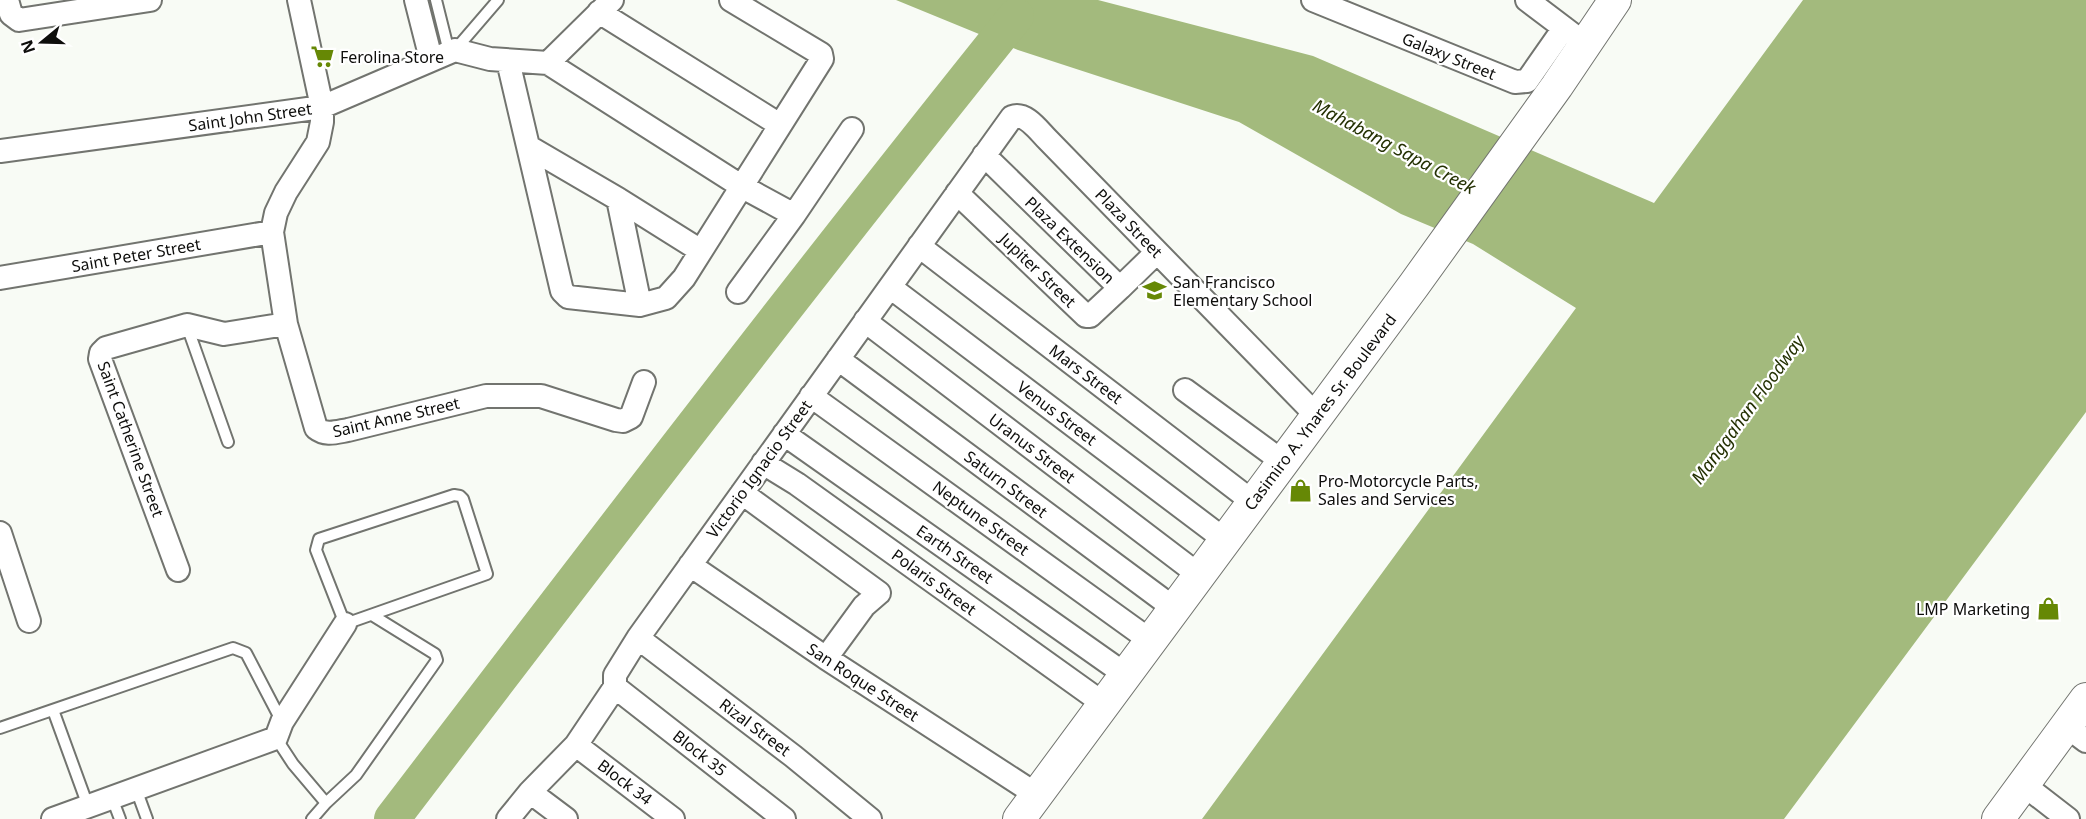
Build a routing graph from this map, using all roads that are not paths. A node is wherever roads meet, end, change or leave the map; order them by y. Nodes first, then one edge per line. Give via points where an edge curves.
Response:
1 (150, 0) edge
2 (299, 0) edge
3 (416, 0) edge
4 (436, 0) edge
5 (498, 0) edge
6 (731, 0) edge
7 (1313, 0) edge
8 (1527, 0) edge
9 (1614, 0) edge
10 (8, 3) edge
11 (605, 6) edge
12 (1575, 35) junction
13 (445, 54) junction
14 (499, 60) junction
15 (548, 63) junction
16 (322, 107) junction
17 (1012, 117) joint
18 (780, 125) junction
19 (852, 129) dead end
20 (529, 147) junction
21 (0, 151) edge
22 (984, 155) junction
23 (741, 186) junction
24 (957, 193) junction
25 (618, 199) junction
26 (794, 215) junction
27 (272, 232) junction
28 (919, 246) junction
29 (701, 251) junction
30 (1157, 252) junction
31 (0, 278) edge
32 (890, 287) junction
33 (1120, 288) junction
34 (738, 292) dead end
35 (640, 305) junction
36 (865, 321) junction
37 (286, 324) junction
38 (187, 325) junction
39 (838, 359) junction
40 (644, 382) dead end
41 (1185, 390) dead end
42 (811, 396) junction
43 (1317, 416) junction
44 (784, 434) junction
45 (228, 442) dead end
46 (1283, 462) junction
47 (763, 464) junction
48 (741, 493) junction
49 (1253, 502) junction
50 (0, 533) edge
51 (1225, 540) junction
52 (690, 565) junction
53 (178, 570) dead end
54 (1199, 575) junction
55 (1174, 609) junction
56 (372, 615) junction
57 (29, 621) dead end
58 (345, 624) junction
59 (638, 638) junction
60 (1151, 641) junction
61 (826, 658) junction
62 (1126, 675) junction
63 (615, 687) junction
64 (2086, 699) edge
65 (1104, 704) junction
66 (53, 710) junction
67 (0, 728) edge
68 (279, 730) junction
69 (2076, 734) edge
70 (576, 745) junction
71 (2024, 785) junction
72 (136, 789) junction
73 (530, 792) junction
74 (326, 803) junction
75 (88, 806) junction
76 (1028, 807) edge
77 (116, 808) edge
78 (53, 819) edge
79 (147, 819) edge
80 (312, 819) edge
81 (508, 819) edge
82 (566, 819) edge
83 (673, 819) edge
84 (784, 819) edge
85 (870, 819) edge
86 (1998, 819) edge
87 (2068, 819) edge

1 - 10 street via 20,20 11,14
2 - 16 street, Saint Anne Street
3 - 13 street
4 - 13 lane
5 - 13 lane
6 - 18 street via 821,54 822,59
7 - 12 street, Galaxy Street via 1515,82 1527,81
8 - 12 street
9 - 12 main road, Casimiro A. Ynares Sr. Boulevard
11 - 15 street
11 - 18 street
12 - 43 main road, Casimiro A. Ynares Sr. Boulevard via 1555,90
13 - 14 street
13 - 16 street, Saint John Street
14 - 15 street
14 - 20 street
15 - 23 street
16 - 21 street, Saint John Street
16 - 27 street, Saint Anne Street via 318,142 286,192
17 - 22 street, Victorio Ignacio Street
17 - 30 street, Plaza Street via 1024,116
18 - 23 street
19 - 26 street
20 - 25 street
20 - 35 street via 562,291 568,297
22 - 24 street, Victorio Ignacio Street
22 - 33 street, Plaza Extension
23 - 26 street
23 - 29 street
24 - 28 street, Victorio Ignacio Street
24 - 33 street, Jupiter Street via 1086,316
25 - 29 street
25 - 35 street
26 - 34 street
27 - 31 street, Saint Peter Street
27 - 37 street, Saint Anne Street
28 - 32 street, Victorio Ignacio Street
28 - 49 street, Mars Street
29 - 35 street via 666,298
30 - 33 street, Plaza Extension
30 - 43 street, Plaza Street
32 - 36 street, Victorio Ignacio Street
32 - 51 street, Venus Street
36 - 39 street, Victorio Ignacio Street
36 - 54 street, Uranus Street
37 - 38 street, Saint Catherine Street via 224,334
37 - 40 street, Saint Anne Street via 316,428 327,434 486,396 541,396 623,420 631,417
38 - 45 lane
38 - 53 street, Saint Catherine Street via 106,348 100,358
39 - 42 street, Victorio Ignacio Street
39 - 55 street, Saturn Street
41 - 46 street
42 - 44 street, Victorio Ignacio Street
42 - 60 street, Neptune Street
43 - 46 main road, Casimiro A. Ynares Sr. Boulevard
44 - 47 street, Victorio Ignacio Street
44 - 62 street, Earth Street
46 - 49 main road, Casimiro A. Ynares Sr. Boulevard
47 - 48 street, Victorio Ignacio Street
47 - 65 street, Polaris Street via 807,491
48 - 52 street, Victorio Ignacio Street
48 - 61 street via 879,593 864,606
49 - 51 main road, Casimiro A. Ynares Sr. Boulevard
50 - 57 street
51 - 54 main road, Casimiro A. Ynares Sr. Boulevard
52 - 59 street, Victorio Ignacio Street
52 - 61 street, San Roque Street
54 - 55 main road, Casimiro A. Ynares Sr. Boulevard
55 - 60 main road, Casimiro A. Ynares Sr. Boulevard
56 - 58 lane
56 - 58 lane via 487,574 464,499 454,495 319,539 316,550
56 - 74 lane via 435,654 437,660 356,775
58 - 68 street
59 - 63 street, Victorio Ignacio Street via 615,675
59 - 85 street, Rizal Street
60 - 62 main road, Casimiro A. Ynares Sr. Boulevard
61 - 76 street, San Roque Street
62 - 65 main road, Casimiro A. Ynares Sr. Boulevard
63 - 70 street, Victorio Ignacio Street
63 - 84 street, Block 35
64 - 69 main road
65 - 76 main road, Casimiro A. Ynares Sr. Boulevard
66 - 67 lane
66 - 68 lane via 233,648 246,653
66 - 75 lane
68 - 72 street
68 - 74 lane via 293,764
69 - 71 main road
70 - 73 street, Victorio Ignacio Street
70 - 83 street, Block 34
71 - 86 main road
71 - 87 street
72 - 77 street
72 - 79 lane
73 - 81 street, Victorio Ignacio Street
73 - 82 street
74 - 80 lane
75 - 77 street
75 - 78 street

